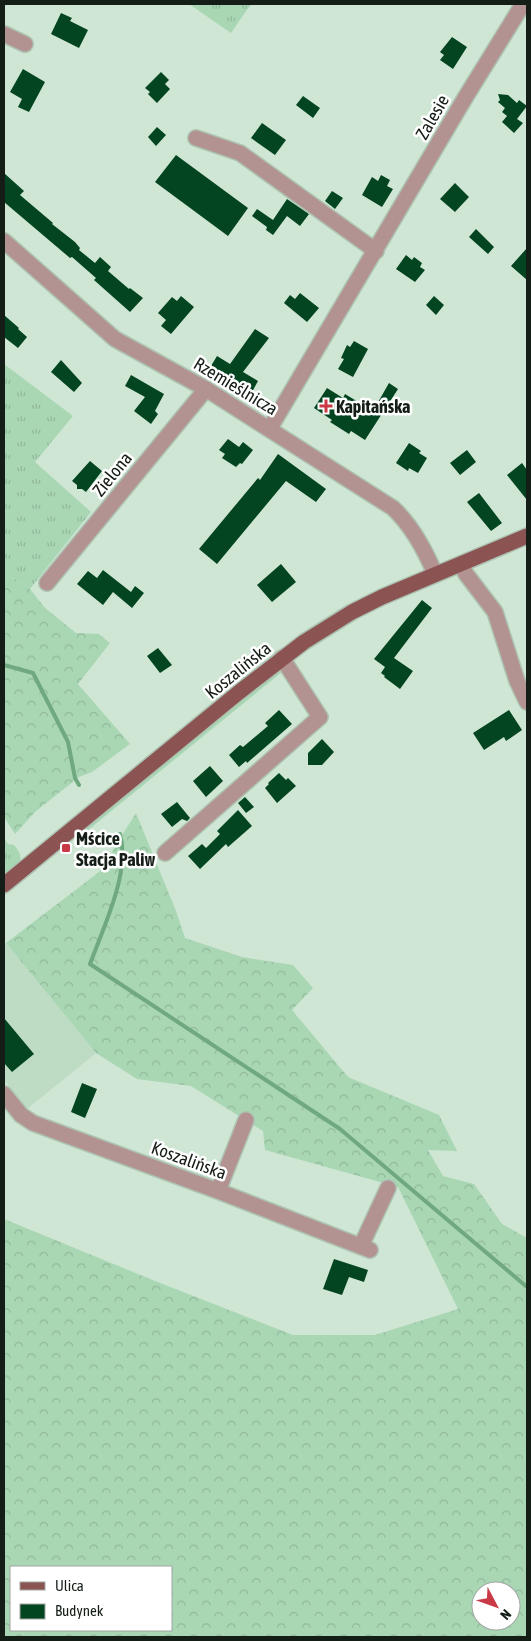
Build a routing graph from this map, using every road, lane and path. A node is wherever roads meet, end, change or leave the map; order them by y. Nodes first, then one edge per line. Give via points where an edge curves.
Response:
1 (523, 4) edge
2 (4, 34) edge
3 (25, 44) dead end
4 (196, 138) dead end
5 (4, 241) edge
6 (376, 251) junction
7 (206, 389) junction
8 (270, 428) junction
9 (527, 536) edge
10 (461, 564) junction
11 (435, 574) junction
12 (47, 583) dead end
13 (282, 658) junction
14 (527, 702) edge
15 (165, 853) dead end
16 (4, 885) edge
17 (4, 1094) edge
18 (246, 1120) dead end
19 (388, 1188) dead end
20 (218, 1191) junction

1 - 6 street, Zalesie
2 - 3 street
4 - 6 street via 240,153
5 - 7 street, Rzemieślnicza via 115,339
6 - 8 street, Zalesie
7 - 8 street, Rzemieślnicza
7 - 12 street, Zielona
8 - 11 street, Rzemieślnicza via 393,508 410,528
9 - 10 main road, Koszalińska
10 - 11 main road, Koszalińska
10 - 14 street via 495,612
11 - 13 main road, Koszalińska via 357,610 321,630
13 - 15 street via 320,717
13 - 16 main road, Koszalińska
17 - 20 street, Koszalińska via 32,1123
18 - 20 street
19 - 20 street, Koszalińska via 366,1248

